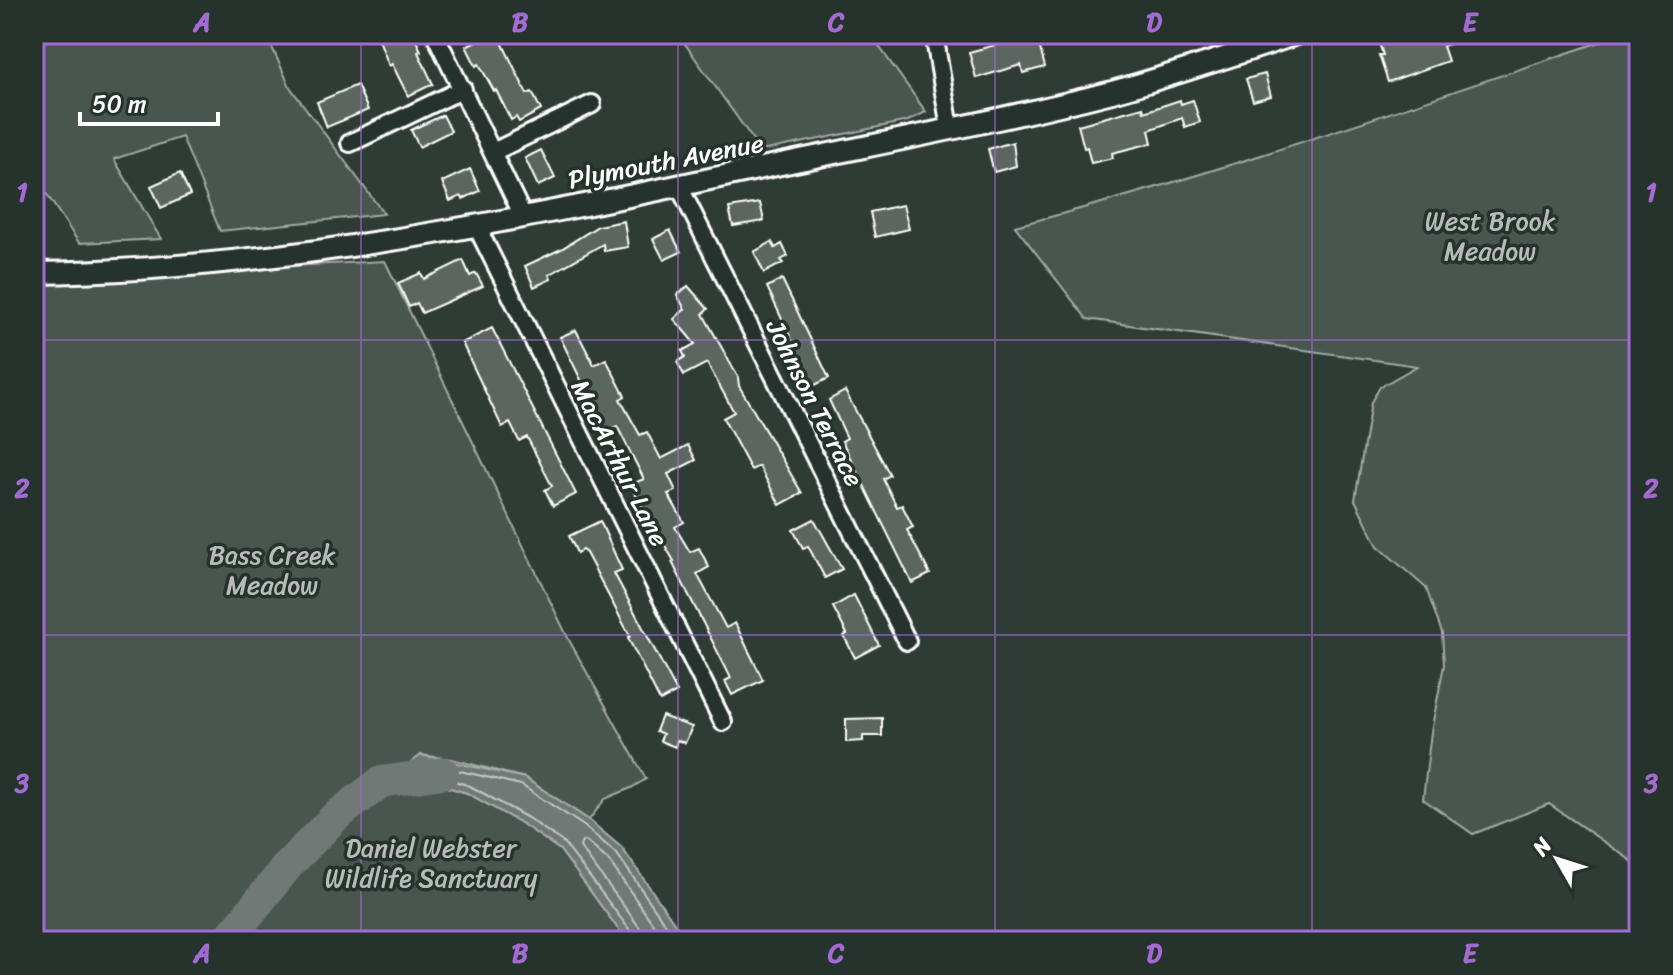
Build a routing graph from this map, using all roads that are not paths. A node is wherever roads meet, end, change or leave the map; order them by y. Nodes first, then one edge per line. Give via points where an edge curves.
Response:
1 (435, 34) edge
2 (934, 34) edge
3 (1297, 34) edge
4 (463, 89) junction
5 (592, 104) dead end
6 (950, 128) junction
7 (350, 143) dead end
8 (493, 152) junction
9 (679, 186) junction
10 (523, 216) junction
11 (476, 225) junction
12 (34, 273) edge
13 (907, 641) dead end
14 (723, 722) dead end

1 - 4 street
2 - 6 street
3 - 6 street, Plymouth Avenue via 1115,91
4 - 7 street
4 - 8 street
5 - 8 street
6 - 9 street, Plymouth Avenue
8 - 10 street
9 - 10 street, Plymouth Avenue
9 - 13 street, Johnson Terrace
10 - 11 street, Plymouth Avenue
11 - 12 street, Plymouth Avenue via 298,255
11 - 14 street, MacArthur Lane

